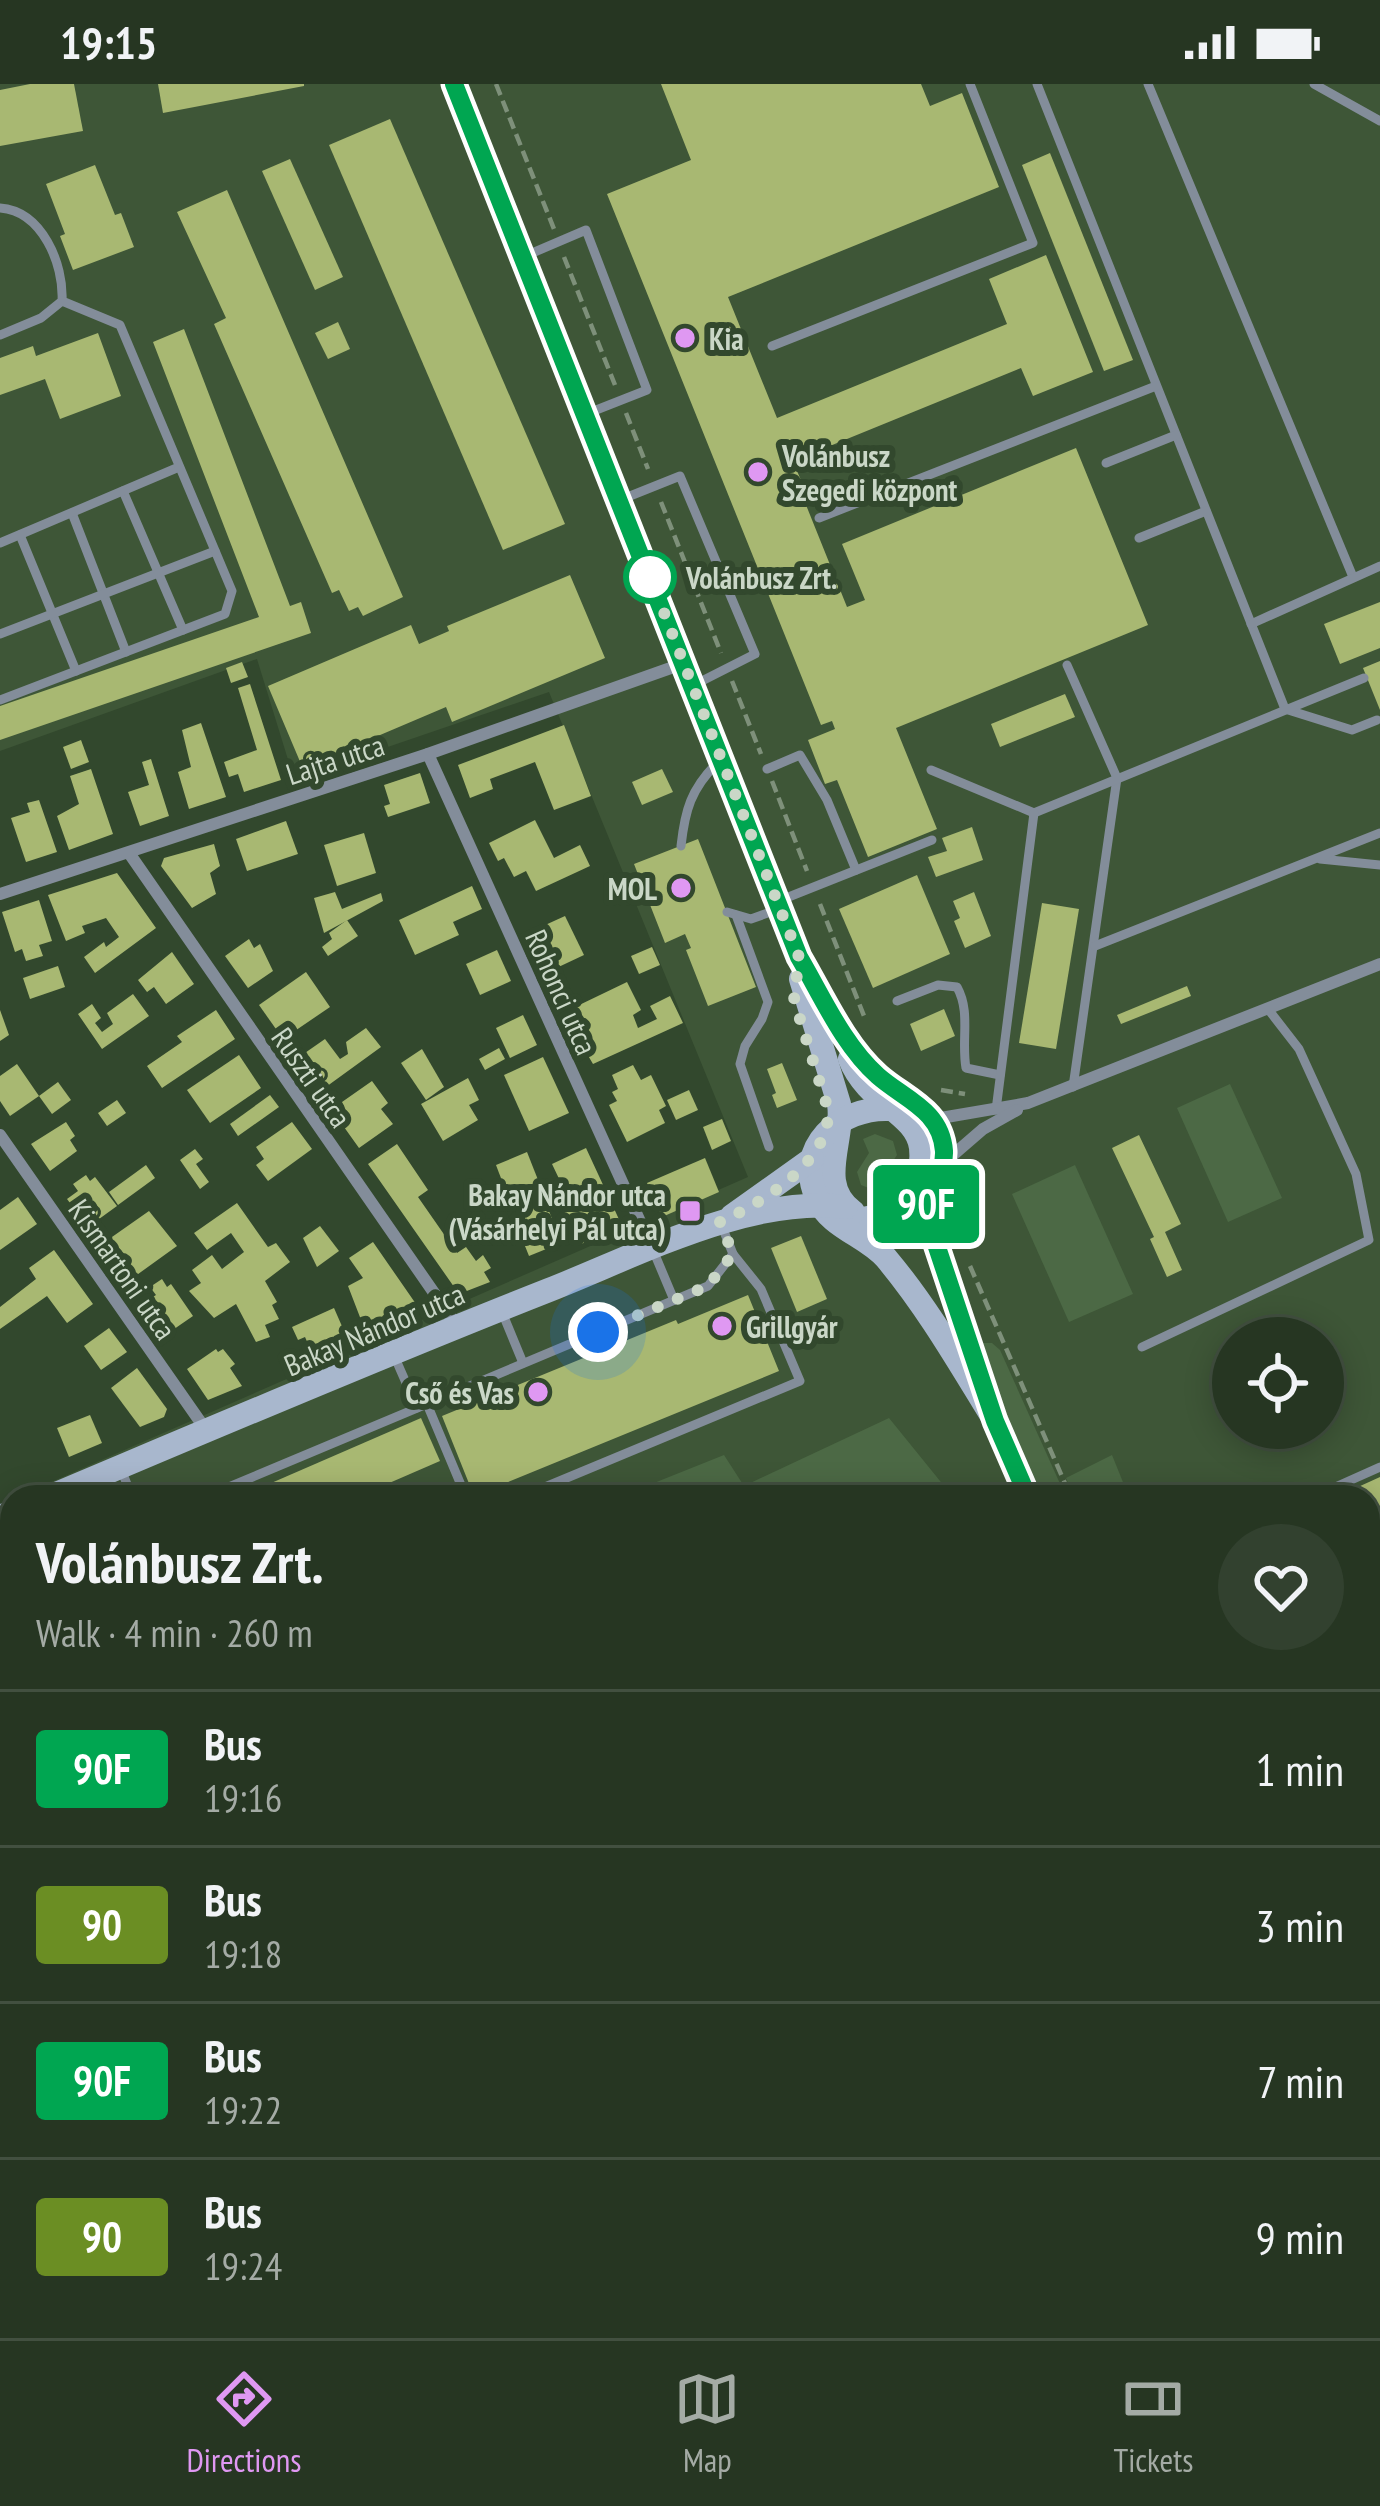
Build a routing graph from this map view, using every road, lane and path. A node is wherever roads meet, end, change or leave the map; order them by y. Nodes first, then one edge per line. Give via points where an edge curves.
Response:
1 (454, 84) edge
2 (496, 84) edge
3 (970, 84) edge
4 (1036, 84) edge
5 (1148, 84) edge
6 (1314, 84) edge
7 (1380, 121) edge
8 (0, 208) edge
9 (559, 242) junction
10 (523, 257) junction
11 (62, 302) junction
12 (0, 335) edge
13 (772, 346) dead end
14 (1156, 386) junction
15 (621, 400) junction
16 (586, 414) junction
17 (1176, 435) junction
18 (1106, 463) dead end
19 (179, 467) junction
20 (655, 486) junction
21 (123, 491) junction
22 (620, 500) junction
23 (1206, 511) junction
24 (72, 513) junction
25 (820, 518) dead end
26 (20, 535) junction
27 (1139, 538) dead end
28 (0, 543) edge
29 (215, 550) junction
30 (1380, 566) edge
31 (158, 572) junction
32 (1353, 577) junction
33 (104, 594) junction
34 (52, 614) junction
35 (1251, 624) junction
36 (183, 630) junction
37 (0, 634) edge
38 (126, 652) junction
39 (1067, 665) dead end
40 (727, 668) junction
41 (76, 671) junction
42 (688, 675) junction
43 (1364, 678) dead end
44 (0, 700) edge
45 (1285, 709) junction
46 (1377, 720) dead end
47 (428, 754) junction
48 (721, 760) junction
49 (766, 769) junction
50 (932, 770) dead end
51 (1117, 778) junction
52 (1034, 813) junction
53 (1380, 833) edge
54 (932, 840) dead end
55 (681, 846) dead end
56 (129, 853) junction
57 (1315, 859) junction
58 (1380, 866) edge
59 (856, 870) junction
60 (813, 887) junction
61 (0, 893) edge
62 (778, 905) junction
63 (1095, 946) junction
64 (799, 957) junction
65 (1380, 964) edge
66 (897, 1001) dead end
67 (1268, 1009) junction
68 (864, 1018) dead end
69 (840, 1028) junction
70 (1000, 1076) junction
71 (1073, 1087) junction
72 (1028, 1103) junction
73 (996, 1110) junction
74 (910, 1117) junction
75 (835, 1124) junction
76 (0, 1135) edge
77 (769, 1148) dead end
78 (812, 1160) junction
79 (944, 1164) junction
80 (820, 1204) junction
81 (919, 1205) junction
82 (856, 1213) junction
83 (723, 1222) junction
84 (653, 1249) junction
85 (733, 1254) junction
86 (971, 1267) dead end
87 (917, 1297) junction
88 (674, 1300) junction
89 (501, 1309) junction
90 (457, 1326) junction
91 (1142, 1347) dead end
92 (393, 1353) junction
93 (523, 1363) junction
94 (422, 1406) junction
95 (995, 1421) junction
96 (207, 1431) junction
97 (120, 1467) junction
98 (1380, 1467) edge
99 (77, 1485) edge
100 (127, 1485) edge
101 (234, 1485) edge
102 (460, 1485) edge
103 (550, 1485) edge
104 (1023, 1485) edge
105 (1066, 1485) edge
106 (1340, 1485) edge

1 - 10 main road
2 - 9 path
3 - 13 lane via 1033,243
4 - 14 lane
5 - 32 lane
6 - 7 lane
8 - 11 lane via 16,209 44,235 63,280
9 - 10 lane
9 - 15 path
9 - 15 lane via 586,230 647,390
10 - 16 main road
11 - 12 lane
11 - 19 lane via 120,326
14 - 17 lane
14 - 25 lane
15 - 16 lane
15 - 20 path
16 - 22 main road
17 - 18 lane
17 - 23 lane
19 - 21 lane
19 - 29 lane
20 - 22 lane
20 - 40 path
20 - 40 lane via 680,476 755,655
21 - 24 lane
21 - 31 lane
22 - 42 main road
23 - 27 lane
23 - 35 lane
24 - 26 lane
24 - 33 lane
26 - 28 lane
26 - 34 lane
29 - 31 lane
29 - 36 lane via 232,591 225,614
30 - 32 lane
31 - 33 lane
31 - 36 lane
32 - 35 lane
33 - 34 lane
33 - 38 lane
34 - 37 lane
34 - 41 lane
35 - 45 lane
36 - 38 lane
38 - 41 lane
39 - 51 lane
40 - 42 lane
40 - 49 path
41 - 44 lane
42 - 47 street, Lajta utca
42 - 48 main road
43 - 45 lane
45 - 46 lane via 1352,730
45 - 51 lane
47 - 56 street, Lajta utca
47 - 84 street, Rohonci utca
48 - 55 lane via 685,807
48 - 62 main road
49 - 59 lane via 800,755
49 - 60 path
50 - 52 lane
51 - 52 lane
51 - 63 lane
52 - 70 lane
53 - 57 lane
54 - 59 lane
56 - 61 street, Lajta utca
56 - 90 street, Ruszti utca
57 - 58 lane
57 - 63 lane
59 - 60 lane
60 - 62 lane
60 - 68 path
62 - 64 main road
62 - 77 lane via 751,919 731,914 768,1001 740,1064
63 - 71 lane
64 - 69 main road
64 - 75 main road via 794,1000
65 - 67 street
66 - 70 lane via 938,985 957,987 967,1004 966,1068
67 - 71 street
67 - 91 lane via 1299,1049 1356,1174 1369,1240
69 - 74 main road via 859,1079
69 - 74 main road via 872,1071 916,1102
70 - 73 lane
71 - 72 street
72 - 73 street
72 - 79 street
73 - 74 street
74 - 75 main road via 869,1109
74 - 79 main road via 942,1141
74 - 81 main road via 922,1158
75 - 78 main road
75 - 82 main road via 838,1196
76 - 96 street, Kismartoni utca
78 - 80 main road
78 - 83 main road, Bakay Nándor utca
79 - 81 main road
80 - 82 main road, Bakay Nándor utca
80 - 83 main road, Bakay Nándor utca
80 - 87 main road via 879,1250
81 - 82 main road via 885,1220
81 - 95 main road
82 - 87 main road via 902,1256
83 - 84 main road, Bakay Nándor utca
83 - 85 lane
84 - 88 lane
84 - 89 main road, Bakay Nándor utca
85 - 88 lane via 708,1286
85 - 103 lane via 761,1289 800,1381
86 - 105 path
87 - 95 main road
88 - 93 lane
89 - 90 main road, Bakay Nándor utca
89 - 93 lane
90 - 92 main road, Bakay Nándor utca
92 - 94 lane
92 - 96 main road, Bakay Nándor utca
93 - 94 lane
94 - 101 lane
94 - 102 lane
95 - 104 main road
96 - 97 main road, Bakay Nándor utca
97 - 99 main road, Bakay Nándor utca
97 - 100 lane
98 - 106 lane

